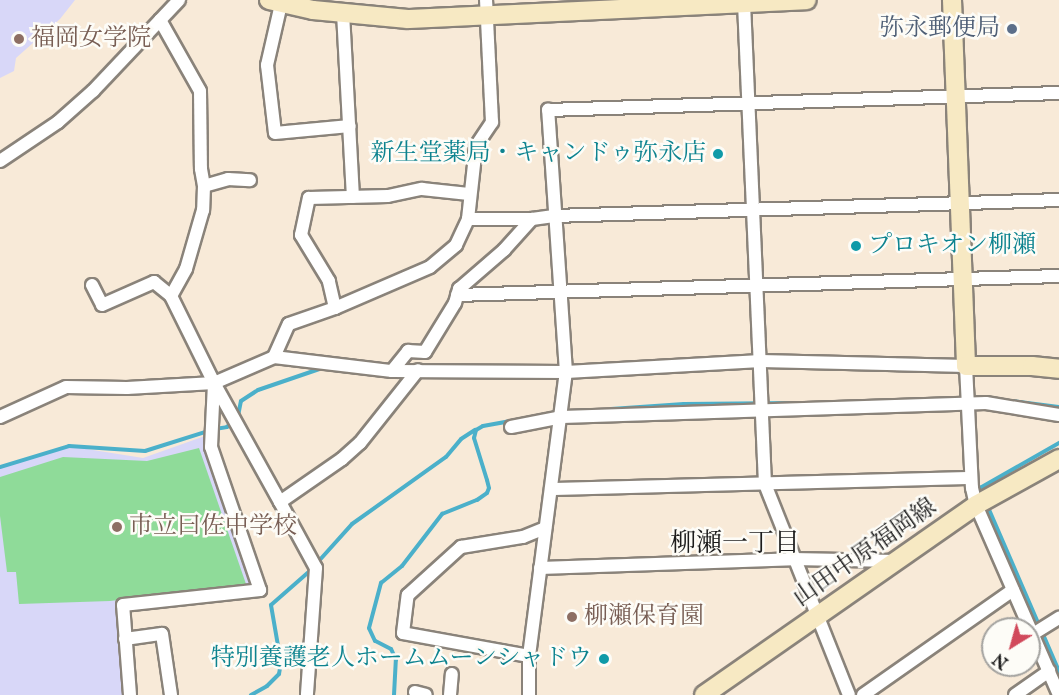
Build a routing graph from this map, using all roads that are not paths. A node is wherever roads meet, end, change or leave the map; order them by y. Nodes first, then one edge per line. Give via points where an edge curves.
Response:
1 (179, 0) edge
2 (807, 0) edge
3 (952, 0) edge
4 (785, 1) edge
5 (275, 2) edge
6 (672, 3) edge
7 (744, 3) junction
8 (487, 7) edge
9 (352, 9) edge
10 (160, 20) junction
11 (1059, 93) edge
12 (956, 96) junction
13 (749, 103) junction
14 (350, 126) junction
15 (0, 161) edge
16 (250, 180) dead end
17 (204, 186) junction
18 (469, 194) junction
19 (353, 197) junction
20 (1059, 200) edge
21 (960, 202) junction
22 (754, 209) junction
23 (554, 216) junction
24 (468, 219) junction
25 (532, 219) junction
26 (1059, 276) edge
27 (964, 280) junction
28 (92, 285) dead end
29 (757, 286) junction
30 (561, 292) junction
31 (457, 295) junction
32 (171, 296) junction
33 (335, 308) junction
34 (274, 357) junction
35 (761, 361) junction
36 (966, 366) junction
37 (1059, 369) edge
38 (418, 370) junction
39 (392, 371) junction
40 (566, 372) junction
41 (214, 383) junction
42 (969, 406) junction
43 (762, 408) junction
44 (563, 412) junction
45 (1059, 415) edge
46 (0, 417) edge
47 (511, 427) dead end
48 (1059, 459) edge
49 (971, 478) junction
50 (765, 484) junction
51 (551, 489) junction
52 (982, 501) junction
53 (280, 502) junction
54 (545, 528) junction
55 (794, 559) junction
56 (896, 561) junction
57 (540, 568) junction
58 (1013, 590) junction
59 (816, 616) junction
60 (1025, 617) edge
61 (1059, 618) edge
62 (1041, 629) edge
63 (125, 639) junction
64 (1041, 652) edge
65 (529, 656) junction
66 (1049, 671) junction
67 (452, 674) dead end
68 (130, 695) edge
69 (171, 695) edge
70 (307, 695) edge
71 (450, 695) edge
72 (529, 695) edge
73 (704, 695) edge
74 (849, 695) edge
75 (863, 695) edge
76 (1015, 695) edge
77 (1059, 695) edge

1 - 10 street
2 - 4 street
3 - 12 street
4 - 7 street
5 - 9 street
5 - 14 street via 267,64 275,132
6 - 7 street
6 - 8 street
7 - 13 street
8 - 9 street via 408,19
8 - 18 street via 492,122 476,146
9 - 14 street
10 - 15 street via 58,122
10 - 17 street via 200,91
11 - 12 street
12 - 13 street
12 - 21 street
13 - 22 street
13 - 23 street via 548,110
14 - 19 street
16 - 17 street via 228,179
17 - 32 street via 203,210 186,269
18 - 19 street via 422,189 388,196
18 - 24 street
19 - 33 street via 309,198 301,235 329,280
20 - 21 street
21 - 22 street
21 - 27 street
22 - 23 street
22 - 29 street
23 - 25 street
23 - 30 street
24 - 25 street
24 - 33 street via 456,244 430,267
25 - 31 street
26 - 27 street
27 - 29 street
27 - 36 street
28 - 32 street via 102,305 154,282
29 - 30 street
29 - 35 street
30 - 31 street
30 - 40 street
31 - 39 street via 425,352 408,351
32 - 41 street
33 - 34 street via 289,324
34 - 39 street
34 - 41 street
35 - 36 street
35 - 40 street
35 - 43 street
36 - 37 street
36 - 42 street
38 - 39 street
38 - 40 street
38 - 53 street via 360,443
40 - 44 street
41 - 46 street via 66,387
41 - 53 street
41 - 63 street via 211,447 260,590 123,605
42 - 43 street
42 - 45 street via 986,403
42 - 49 street
43 - 44 street
43 - 50 street
44 - 47 street
44 - 51 street
48 - 52 street, 山田中原福岡線
49 - 50 street
49 - 52 street
50 - 51 street
50 - 55 street
51 - 54 street
52 - 56 street, 山田中原福岡線
52 - 58 street
53 - 70 street via 315,565
54 - 57 street
54 - 65 street via 523,537 461,547 408,595 403,633
55 - 56 street
55 - 57 street
55 - 59 street
56 - 59 street, 山田中原福岡線
57 - 65 street
58 - 60 street
58 - 75 street
59 - 73 street, 山田中原福岡線
59 - 74 street
61 - 62 street
63 - 68 street
63 - 69 street via 162,634
64 - 66 street
65 - 72 street
66 - 76 street
66 - 77 street
67 - 71 street

